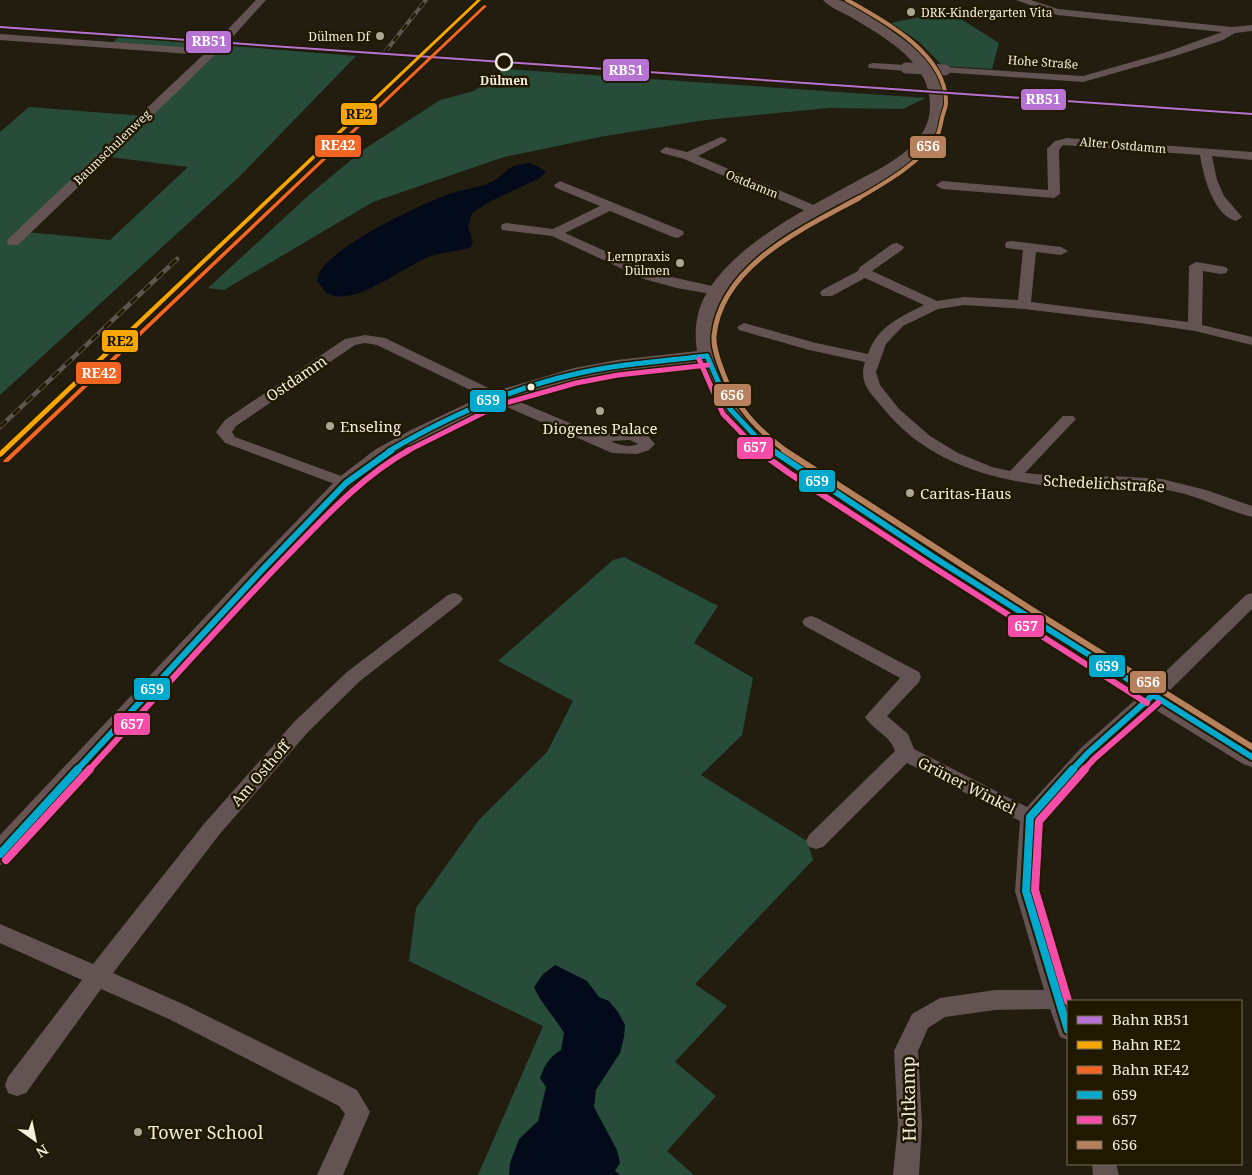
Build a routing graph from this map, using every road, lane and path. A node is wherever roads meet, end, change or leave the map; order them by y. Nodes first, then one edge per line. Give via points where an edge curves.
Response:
1 (261, 0) edge
2 (830, 0) edge
3 (1021, 0) edge
4 (1252, 28) edge
5 (1232, 30) junction
6 (0, 37) edge
7 (211, 52) junction
8 (873, 66) dead end
9 (722, 140) dead end
10 (666, 150) dead end
11 (1204, 153) junction
12 (688, 156) junction
13 (1252, 156) edge
14 (560, 185) dead end
15 (942, 185) dead end
16 (610, 206) junction
17 (817, 211) junction
18 (1236, 217) dead end
19 (507, 227) dead end
20 (555, 234) junction
21 (678, 234) dead end
22 (13, 242) dead end
23 (1011, 245) dead end
24 (897, 247) dead end
25 (1030, 248) junction
26 (1061, 250) dead end
27 (1221, 270) dead end
28 (865, 273) junction
29 (716, 291) junction
30 (827, 293) dead end
31 (935, 305) junction
32 (1024, 305) junction
33 (744, 327) dead end
34 (1195, 327) junction
35 (1252, 341) edge
36 (706, 356) junction
37 (872, 359) junction
38 (496, 397) junction
39 (1068, 419) dead end
40 (595, 439) dead end
41 (1013, 477) junction
42 (346, 483) junction
43 (1252, 512) edge
44 (1252, 598) edge
45 (454, 599) dead end
46 (811, 622) dead end
47 (1152, 696) junction
48 (905, 753) junction
49 (1252, 757) edge
50 (1030, 817) junction
51 (816, 841) dead end
52 (0, 854) edge
53 (0, 933) edge
54 (98, 976) junction
55 (1059, 999) junction
56 (1067, 1027) edge
57 (17, 1085) dead end
58 (330, 1175) edge
59 (906, 1175) edge

1 - 7 street, Baumschulenweg
2 - 17 street via 896,41 921,63 938,95 937,116 929,137 910,155
3 - 5 street via 1057,12
4 - 5 street
5 - 8 street, Hohe Straße, bridge via 1170,54 1083,79
6 - 7 street
7 - 22 street, Baumschulenweg
9 - 12 street
10 - 12 street, Ostdamm
11 - 13 street, Alter Ostdamm
11 - 15 street, Alter Ostdamm via 1067,141 1052,149 1054,194
11 - 18 street via 1212,186 1223,206
12 - 17 street, Ostdamm
14 - 16 street
16 - 20 street
16 - 21 street
17 - 29 street via 739,264
19 - 20 street
20 - 29 street via 649,276
23 - 25 street
24 - 28 street
25 - 26 street
25 - 32 street
27 - 34 street via 1196,266
28 - 30 street
28 - 31 street
29 - 36 street via 710,307
31 - 32 street via 964,301
31 - 37 street via 898,323 879,343
32 - 34 street
33 - 37 street
34 - 35 street
36 - 38 street via 574,374
36 - 47 street via 730,409 760,441 938,560
37 - 41 street, Schedelichstraße via 869,372 873,386 894,412 924,439 952,456
38 - 40 street
38 - 42 street via 418,434 384,454
38 - 42 street, Ostdamm via 380,340 365,339 350,342 230,423 224,432 230,440
39 - 41 street, Schedelichstraße
41 - 43 street, Schedelichstraße via 1075,483 1162,484 1200,493
42 - 52 street
44 - 47 street
45 - 54 street, Am Osthoff via 388,647 290,739 195,848
46 - 48 street, Grüner Winkel via 912,677 875,717 901,739
47 - 49 street
47 - 50 street via 1088,753
48 - 50 street, Grüner Winkel
48 - 51 street, Grüner Winkel
50 - 55 street via 1026,891
53 - 54 street
54 - 57 street, Am Osthoff
54 - 58 street via 186,1016 348,1098 358,1112
55 - 56 street
55 - 59 street, Holtkamp via 995,1000 940,1008 920,1021 906,1051 910,1125

